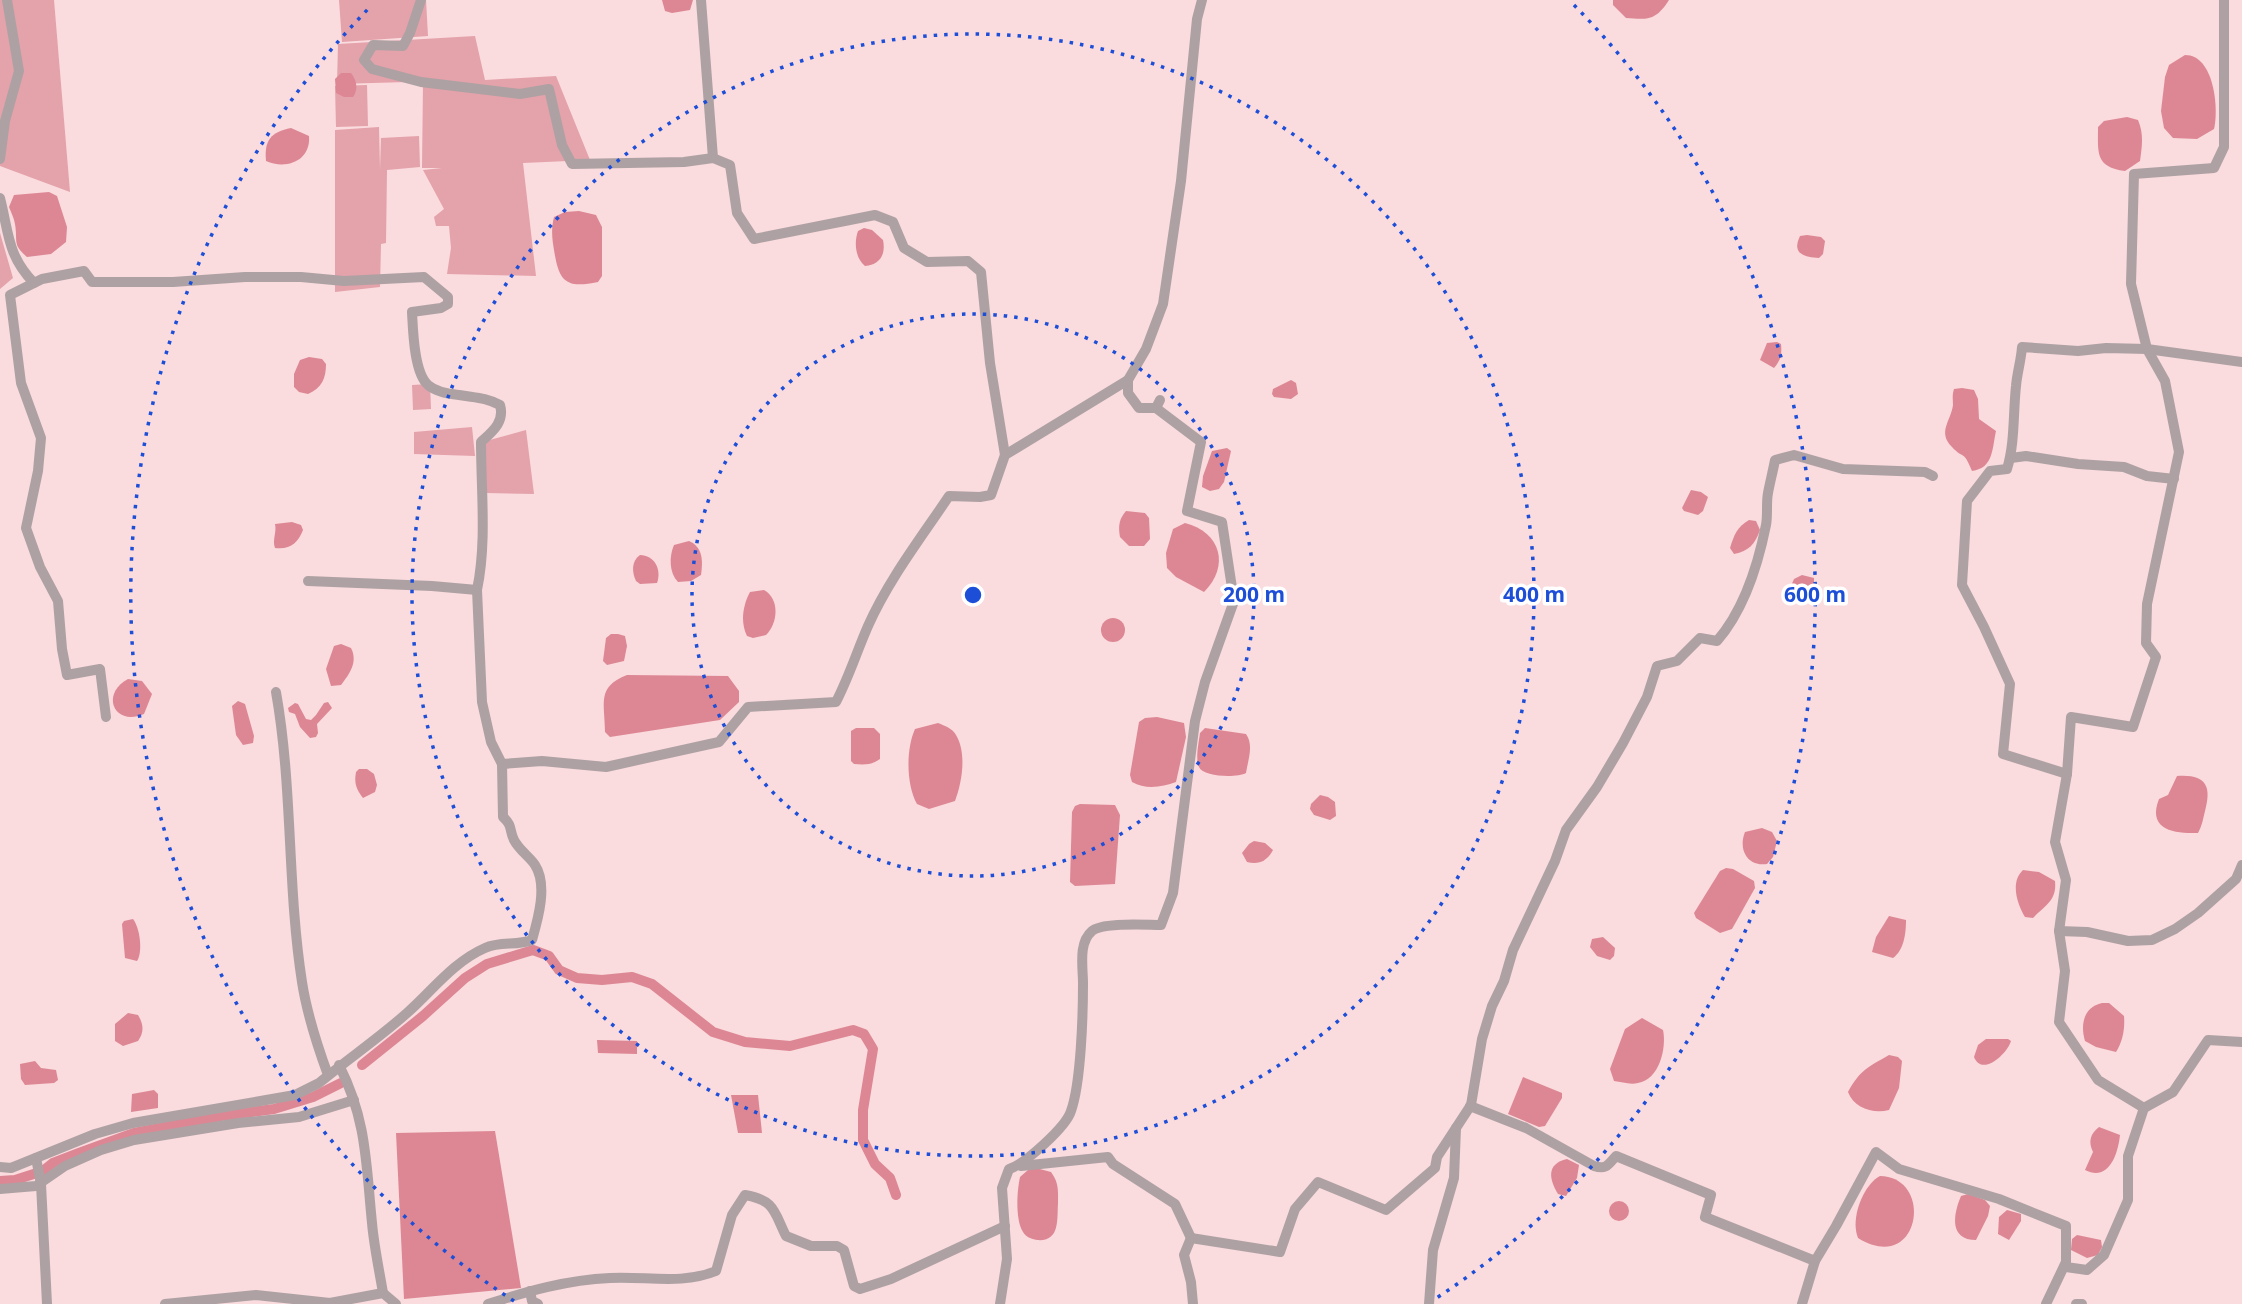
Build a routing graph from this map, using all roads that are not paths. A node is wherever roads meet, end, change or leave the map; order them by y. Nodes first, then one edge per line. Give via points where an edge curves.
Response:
1 (7, 0) edge
2 (421, 0) edge
3 (701, 0) edge
4 (1202, 0) edge
5 (2224, 0) edge
6 (713, 158) junction
7 (0, 159) edge
8 (0, 200) edge
9 (34, 283) junction
10 (2147, 349) junction
11 (2242, 362) edge
12 (1128, 380) junction
13 (1004, 455) junction
14 (2011, 458) junction
15 (1933, 476) dead end
16 (2174, 479) junction
17 (308, 581) dead end
18 (477, 590) junction
19 (276, 692) dead end
20 (106, 717) dead end
21 (502, 764) junction
22 (2067, 774) junction
23 (2242, 865) edge
24 (2059, 931) junction
25 (2242, 1042) edge
26 (339, 1066) junction
27 (328, 1075) junction
28 (354, 1100) junction
29 (1470, 1106) junction
30 (2144, 1108) junction
31 (1456, 1127) junction
32 (36, 1158) junction
33 (1018, 1166) junction
34 (0, 1167) edge
35 (41, 1184) junction
36 (0, 1189) edge
37 (1004, 1226) junction
38 (1191, 1238) junction
39 (1815, 1261) junction
40 (2066, 1262) junction
41 (530, 1290) junction
42 (383, 1293) junction
43 (47, 1304) edge
44 (165, 1304) edge
45 (396, 1304) edge
46 (488, 1304) edge
47 (538, 1304) edge
48 (1000, 1304) edge
49 (1193, 1304) edge
50 (1429, 1304) edge
51 (1802, 1304) edge
52 (2046, 1304) edge
53 (2076, 1304) edge
54 (2082, 1304) edge

1 - 7 street via 19,71
2 - 6 street via 403,46 373,45 364,60 372,68 421,82 520,94 549,89 562,145 572,164
3 - 6 street
4 - 12 street via 1163,304
5 - 10 street via 2224,147 2214,168 2134,174 2131,284
6 - 13 street via 730,165 737,213 754,239 875,215 893,222 904,248 927,261 968,261 981,272
8 - 9 street via 8,244 20,269
9 - 18 street via 84,271 92,282 115,284 245,277 344,281 425,277 448,297 448,304 412,312 419,372 426,384 439,391 483,397 500,405 502,411 500,422 481,442 483,514
9 - 20 street via 10,295 21,383 41,438 26,528 58,601 67,675 100,669
10 - 11 street
10 - 14 street via 2022,347
10 - 16 street via 2165,381 2179,453
12 - 13 street
12 - 33 street via 1128,393 1139,408 1158,404 1201,442 1187,511 1222,522 1234,601 1195,721 1173,893 1161,925 1105,926 1091,932 1082,948 1079,1052 1070,1114
13 - 21 street via 991,495 949,496 896,574 836,702 747,707 719,742 606,767 542,761
14 - 16 street via 2124,467
14 - 22 street via 2007,469 1990,471 1967,501 1962,585 2010,684 2003,754
15 - 29 street via 1843,469 1794,455 1775,460 1758,558 1726,631 1717,641 1700,638 1677,661 1657,666 1647,697 1619,751 1566,830 1492,1006
16 - 22 street via 2147,604 2146,643 2156,657 2133,727 2071,717
17 - 18 street
18 - 21 street via 482,702 491,742
19 - 27 street via 302,983
21 - 26 street via 503,817 514,840 537,867 541,883 532,940 486,948 463,962
22 - 24 street via 2055,842 2066,880
23 - 24 street via 2236,879 2206,906 2152,940
24 - 30 street via 2065,971 2059,1022 2098,1080
25 - 30 street via 2208,1040 2173,1092
26 - 27 street
26 - 28 street
27 - 32 street via 295,1096 133,1122
28 - 35 street via 299,1117 134,1140 65,1166
28 - 42 street via 362,1124
29 - 31 street
29 - 39 street via 1526,1128 1602,1169 1615,1156 1712,1195 1705,1217
30 - 40 street via 2129,1156 2129,1200 2104,1255 2087,1269 2066,1267
31 - 38 street via 1435,1168 1386,1210 1318,1182 1295,1209 1280,1252
31 - 50 street via 1454,1178 1433,1250
32 - 34 street via 11,1168
32 - 35 street
33 - 37 street via 1009,1170 1002,1188
33 - 38 street via 1108,1157 1175,1204
35 - 36 street
35 - 43 street
37 - 41 street via 860,1289 854,1286 844,1250 811,1246 786,1236 770,1204 745,1195 732,1215 716,1271 700,1278 610,1278
37 - 48 street via 1007,1259
38 - 49 street via 1184,1255
39 - 40 street via 1875,1152 1899,1169 1999,1199 2066,1226
39 - 51 street
40 - 52 street
41 - 46 street
41 - 47 street via 532,1301
42 - 44 street via 330,1303 256,1296
42 - 45 street
53 - 54 street

